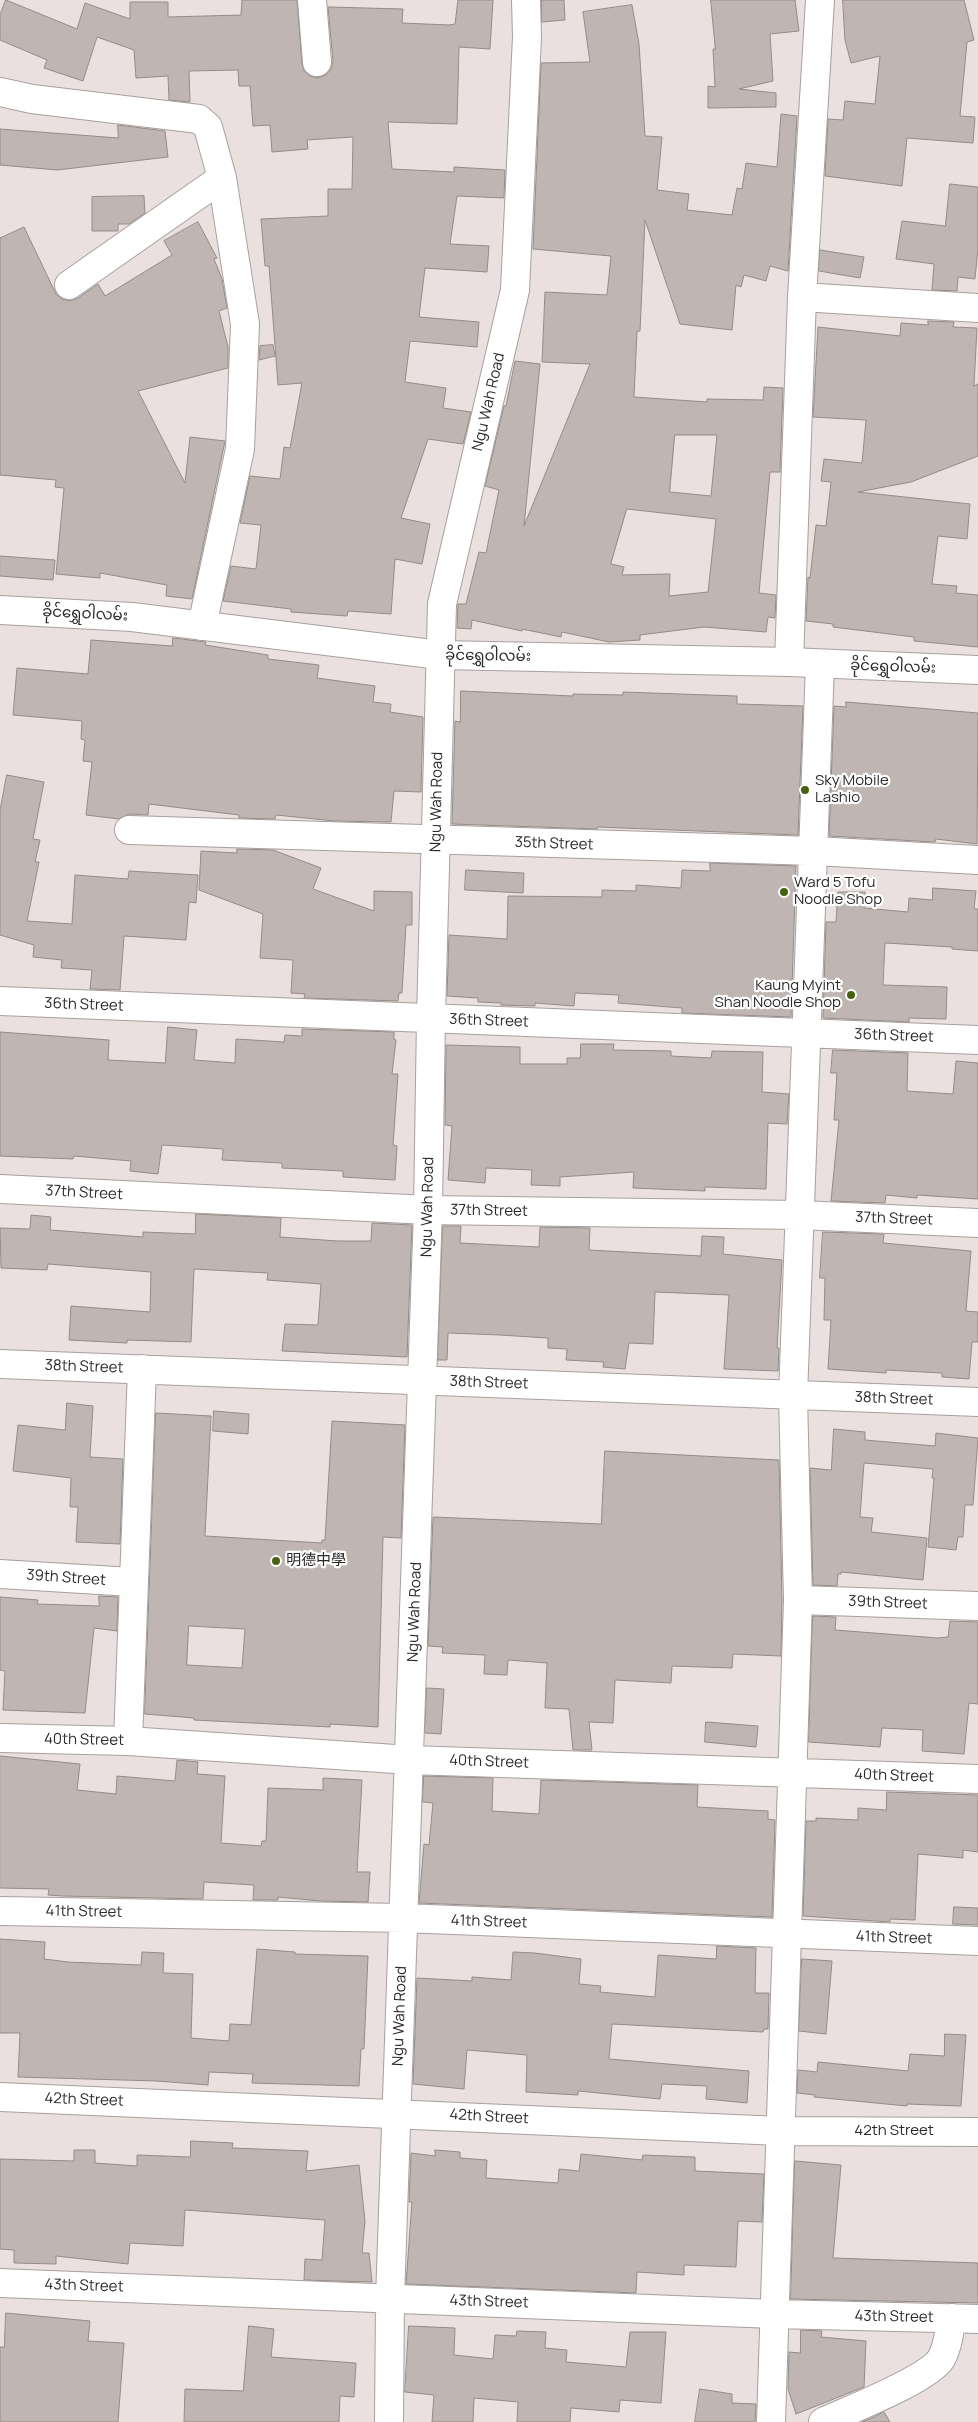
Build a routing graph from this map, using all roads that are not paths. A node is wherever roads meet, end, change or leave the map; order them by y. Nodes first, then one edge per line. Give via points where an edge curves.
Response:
1 (312, 0) edge
2 (526, 0) edge
3 (820, 0) edge
4 (317, 62) dead end
5 (0, 92) edge
6 (222, 178) junction
7 (69, 285) dead end
8 (802, 297) junction
9 (978, 308) edge
10 (0, 610) edge
11 (202, 626) junction
12 (440, 655) junction
13 (789, 662) junction
14 (820, 664) junction
15 (978, 670) edge
16 (129, 830) dead end
17 (437, 840) junction
18 (814, 851) junction
19 (978, 860) edge
20 (0, 1001) edge
21 (431, 1018) junction
22 (807, 1032) junction
23 (978, 1040) edge
24 (0, 1189) edge
25 (428, 1210) junction
26 (800, 1215) junction
27 (978, 1222) edge
28 (0, 1364) edge
29 (142, 1369) junction
30 (423, 1381) junction
31 (793, 1396) junction
32 (978, 1402) edge
33 (0, 1574) edge
34 (132, 1582) junction
35 (798, 1600) junction
36 (978, 1606) edge
37 (0, 1738) edge
38 (128, 1741) junction
39 (410, 1760) junction
40 (792, 1774) junction
41 (978, 1779) edge
42 (0, 1910) edge
43 (403, 1918) junction
44 (787, 1934) junction
45 (978, 1942) edge
46 (0, 2097) edge
47 (397, 2113) junction
48 (780, 2131) junction
49 (978, 2132) edge
50 (0, 2283) edge
51 (390, 2298) junction
52 (774, 2314) junction
53 (965, 2318) edge
54 (389, 2422) edge
55 (771, 2422) edge
56 (823, 2422) edge

1 - 4 street
2 - 12 street, Ngu Wah Road via 527,47 515,290 442,604
3 - 8 street
5 - 6 street via 199,119 208,127
6 - 7 street
6 - 11 street via 245,324 241,439
8 - 9 street
8 - 13 street
10 - 11 street, ခိုင်ရွှေဝါလမ်း via 132,617
11 - 12 street, ခိုင်ရွှေဝါလမ်း
12 - 13 street, ခိုင်ရွှေဝါလမ်း
12 - 17 street, Ngu Wah Road
13 - 14 street, ခိုင်ရွှေဝါလမ်း
14 - 15 street, ခိုင်ရွှေဝါလမ်း
14 - 18 street
16 - 17 street, 35th Street
17 - 18 street, 35th Street
17 - 21 street, Ngu Wah Road
18 - 19 street, 35th Street
18 - 22 street
20 - 21 street, 36th Street
21 - 22 street, 36th Street
21 - 25 street, Ngu Wah Road
22 - 23 street, 36th Street
22 - 26 street
24 - 25 street, 37th Street
25 - 26 street, 37th Street
25 - 30 street, Ngu Wah Road
26 - 27 street, 37th Street
26 - 31 street
28 - 29 street, 38th Street
29 - 30 street, 38th Street
29 - 34 street
30 - 31 street, 38th Street
30 - 39 street, Ngu Wah Road
31 - 32 street, 38th Street
31 - 35 street
33 - 34 street, 39th Street
34 - 38 street
35 - 36 street, 39th Street
35 - 40 street
37 - 38 street, 40th Street
38 - 39 street, 40th Street
39 - 40 street, 40th Street
39 - 43 street, Ngu Wah Road
40 - 41 street, 40th Street
40 - 44 street
42 - 43 street, 41th Street
43 - 44 street, 41th Street
43 - 47 street, Ngu Wah Road
44 - 45 street, 41th Street
44 - 48 street
46 - 47 street, 42th Street
47 - 48 street, 42th Street
47 - 51 street, Ngu Wah Road
48 - 49 street, 42th Street
48 - 52 street
50 - 51 street, 43th Street
51 - 52 street, 43th Street
51 - 54 street, Ngu Wah Road
52 - 53 street, 43th Street
52 - 55 street
53 - 56 street via 934,2367

